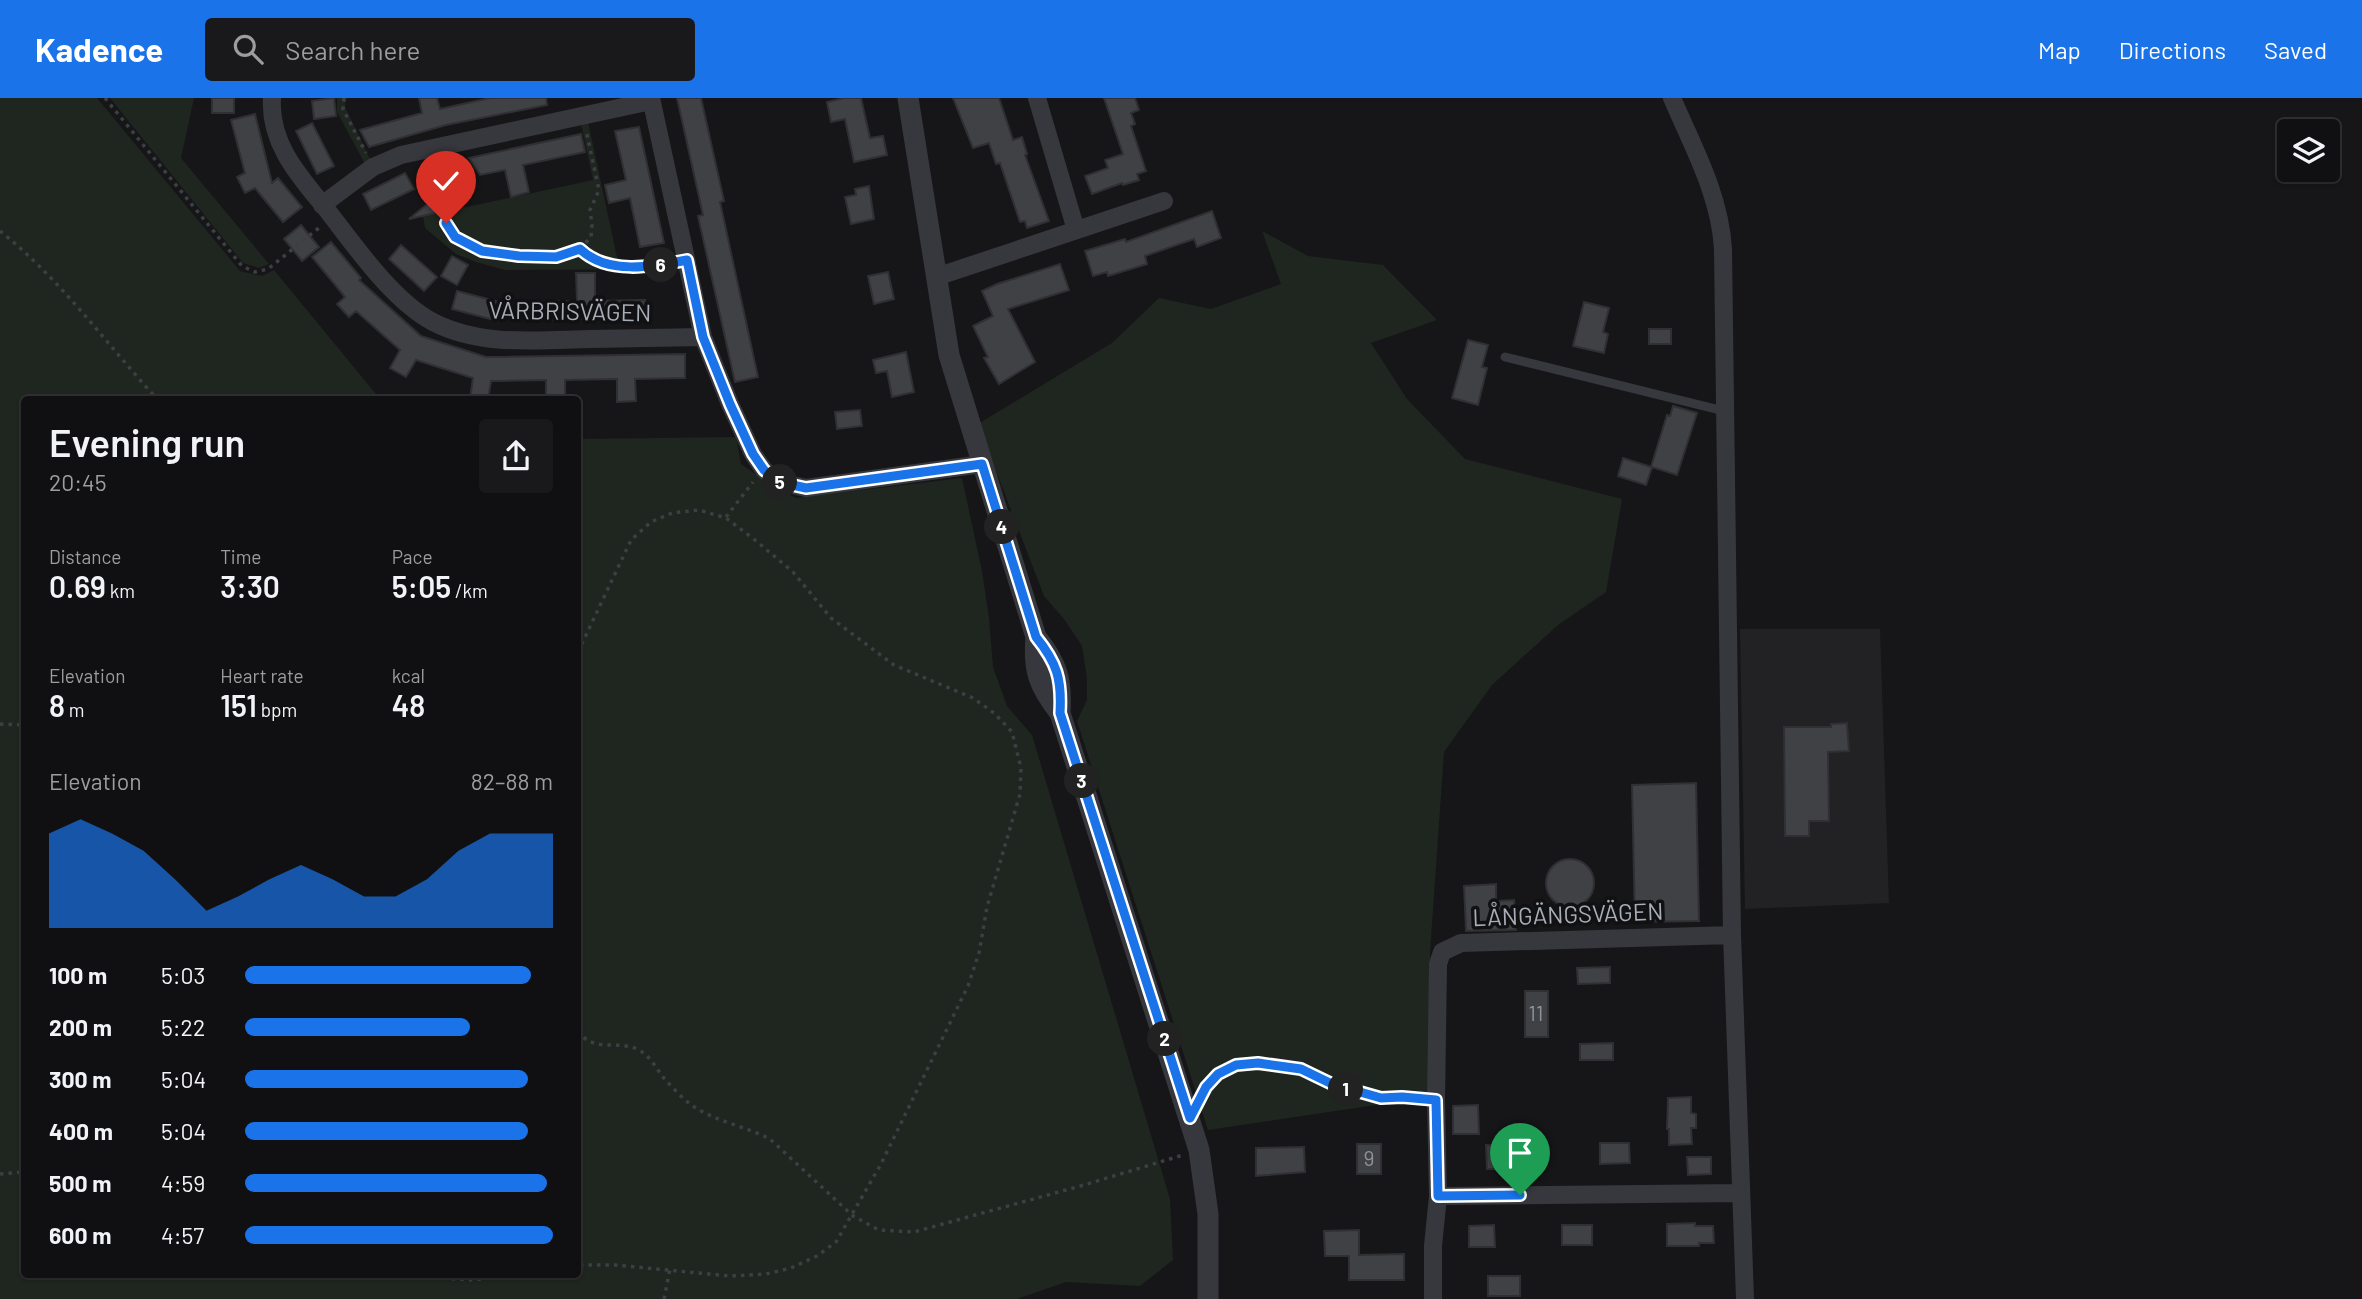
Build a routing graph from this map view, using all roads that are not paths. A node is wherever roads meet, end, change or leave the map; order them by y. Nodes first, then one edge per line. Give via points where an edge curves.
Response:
1 (272, 98) edge
2 (908, 98) edge
3 (1037, 98) edge
4 (1672, 98) edge
5 (651, 100) edge
6 (1164, 201) dead end
7 (327, 211) junction
8 (1076, 230) junction
9 (936, 277) junction
10 (703, 337) junction
11 (1505, 357) dead end
12 (1724, 411) junction
13 (982, 464) junction
14 (1732, 935) junction
15 (1740, 1193) junction
16 (1438, 1196) junction
17 (1433, 1298) edge
18 (1208, 1299) edge
19 (1745, 1299) edge

1 - 7 street, VÅRBRISVÄGEN via 272,117 286,158
2 - 9 street
3 - 8 street
4 - 12 street via 1711,188 1722,231
5 - 7 street via 401,155 373,167
5 - 10 street
6 - 8 street
7 - 10 street, VÅRBRISVÄGEN via 382,278 433,321 451,329 509,340
8 - 9 street
9 - 13 street via 949,355
10 - 13 street via 753,454 779,482 806,488
11 - 12 lane
12 - 14 street
13 - 18 street via 1036,637 1034,660 1045,693 1060,713 1199,1150 1208,1214
14 - 15 street
14 - 16 street, LÅNGÄNGSVÄGEN via 1461,943 1442,952 1438,964
15 - 16 street
15 - 19 street
16 - 17 street, LÅNGÄNGSVÄGEN

